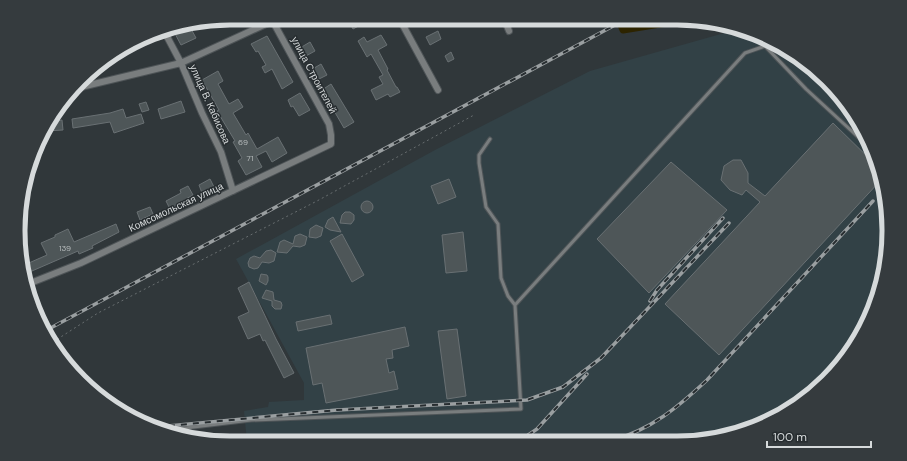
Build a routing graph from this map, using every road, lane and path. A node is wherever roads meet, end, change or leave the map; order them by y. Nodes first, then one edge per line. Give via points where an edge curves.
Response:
1 (261, 25) edge
2 (275, 25) edge
3 (403, 25) edge
4 (507, 25) edge
5 (509, 31) dead end
6 (166, 35) edge
7 (181, 63) junction
8 (84, 86) edge
9 (438, 90) dead end
10 (474, 115) dead end
11 (490, 139) dead end
12 (860, 139) edge
13 (331, 144) joint
14 (233, 191) junction
15 (32, 283) edge
16 (515, 305) junction
17 (57, 340) edge
18 (177, 429) edge

1 - 7 street
2 - 13 street, улица Строителей via 329,124
3 - 9 street
4 - 5 street
6 - 7 street, улица В. Кабисова
7 - 8 street
7 - 14 street, улица В. Кабисова via 221,152
10 - 17 path via 317,201 98,313
11 - 16 lane via 479,155 479,163 486,206 498,224 501,278 508,296
12 - 16 lane via 806,89 765,46 745,53
13 - 14 street, Комсомольская улица
14 - 15 street, Комсомольская улица via 81,263
16 - 18 lane via 521,409 251,420

